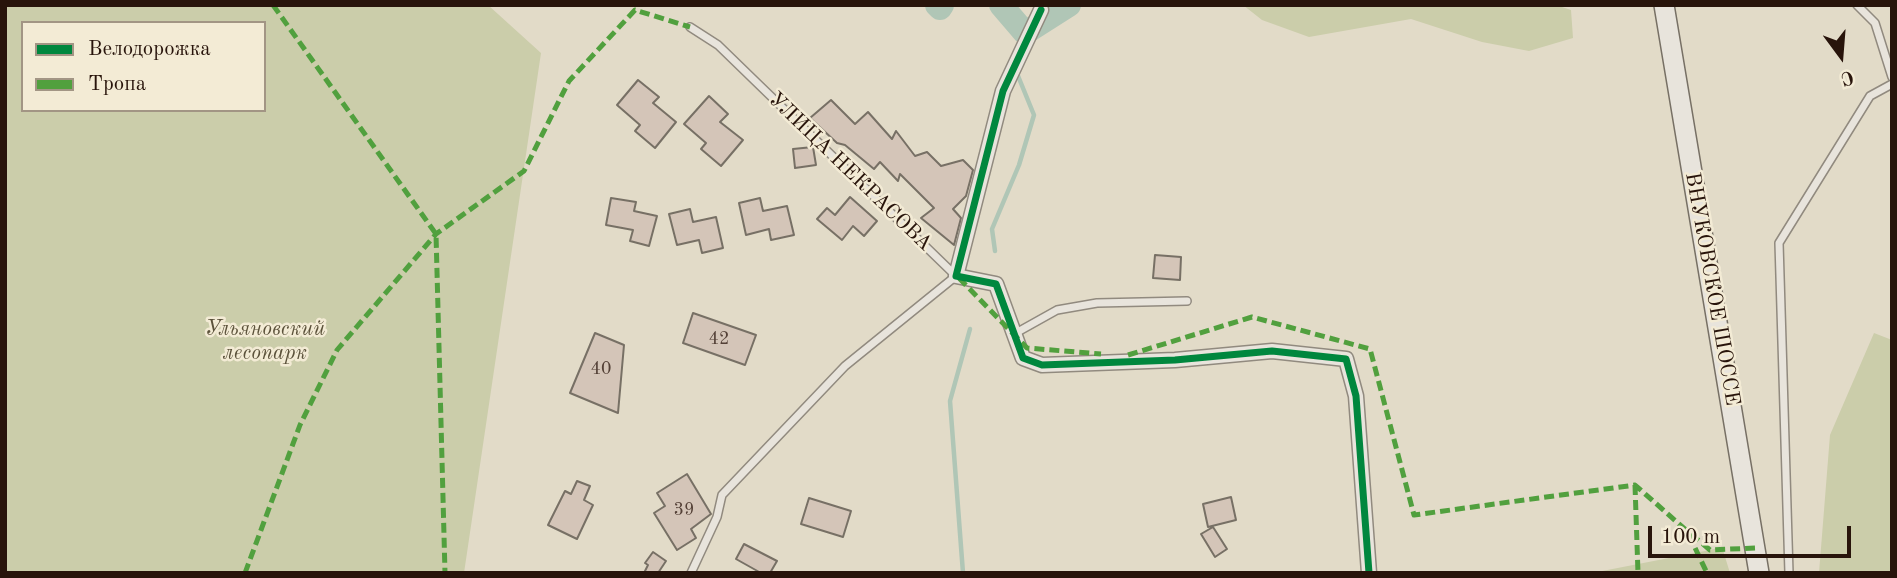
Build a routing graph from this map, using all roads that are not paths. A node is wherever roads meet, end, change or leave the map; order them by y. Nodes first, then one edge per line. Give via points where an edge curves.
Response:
1 (1664, 5) edge
2 (1857, 5) edge
3 (1044, 8) edge
4 (690, 27) dead end
5 (1892, 77) edge
6 (1892, 84) edge
7 (956, 276) junction
8 (1188, 301) dead end
9 (1014, 335) junction
10 (691, 573) edge
11 (1370, 573) edge
12 (1759, 573) edge
13 (1789, 573) edge

1 - 12 main road, ВНУКОВСКОЕ ШОССЕ
2 - 5 lane via 1875,23
3 - 7 street via 1003,91
4 - 7 lane, УЛИЦА НЕКРАСОВА via 718,45
6 - 13 lane via 1870,96 1779,243
7 - 9 street via 996,284
7 - 10 lane via 845,366 722,495
8 - 9 lane via 1097,303 1057,310
9 - 11 street via 1023,358 1042,365 1272,351 1346,359 1356,396

